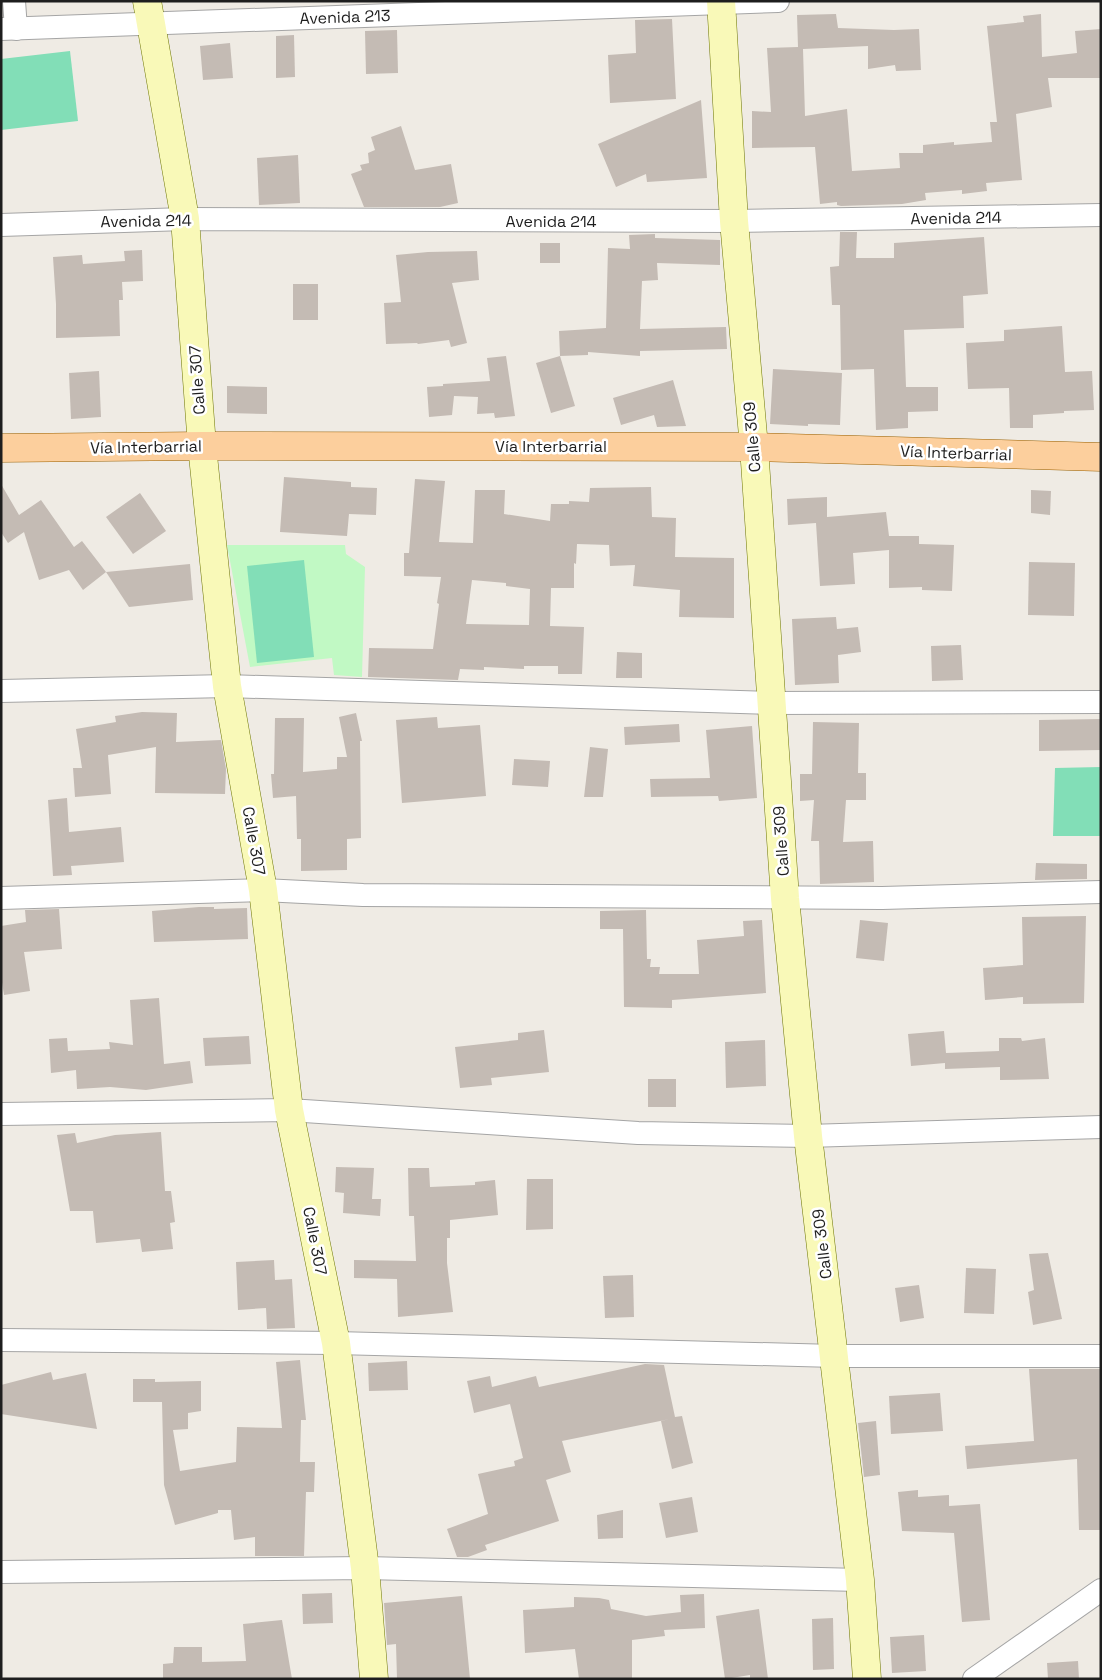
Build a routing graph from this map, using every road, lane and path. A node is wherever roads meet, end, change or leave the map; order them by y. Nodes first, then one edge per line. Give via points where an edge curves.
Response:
1 (14, 1) edge
2 (778, 1) edge
3 (721, 2) edge
4 (149, 13) edge
5 (9, 29) edge
6 (1101, 215) edge
7 (185, 220) junction
8 (734, 222) junction
9 (1, 225) edge
10 (202, 446) junction
11 (754, 447) junction
12 (1, 448) edge
13 (1101, 457) edge
14 (227, 686) junction
15 (1, 691) edge
16 (1101, 702) edge
17 (771, 703) junction
18 (263, 890) junction
19 (1101, 892) edge
20 (1, 898) edge
21 (785, 898) junction
22 (289, 1110) junction
23 (1, 1114) edge
24 (1101, 1127) edge
25 (808, 1136) junction
26 (1, 1340) edge
27 (336, 1343) junction
28 (835, 1356) junction
29 (1101, 1356) edge
30 (365, 1568) junction
31 (1, 1572) edge
32 (860, 1580) junction
33 (1101, 1590) edge
34 (374, 1679) edge
35 (868, 1679) edge
36 (974, 1679) edge

1 - 5 street
2 - 3 street, Avenida 213
3 - 4 street, Avenida 213
3 - 8 street, Calle 309
4 - 5 street, Avenida 213
4 - 7 street, Calle 307
6 - 8 street, Avenida 214
7 - 8 street, Avenida 214
7 - 9 street, Avenida 214
7 - 10 street, Calle 307
8 - 11 street, Calle 309
10 - 11 main road, Vía Interbarrial
10 - 12 main road, Vía Interbarrial
10 - 14 street, Calle 307
11 - 13 main road, Vía Interbarrial
11 - 17 street, Calle 309
14 - 15 street
14 - 17 street
14 - 18 street, Calle 307
16 - 17 street
17 - 21 street, Calle 309
18 - 20 street
18 - 21 street via 363,895
18 - 22 street, Calle 307
19 - 21 street
21 - 25 street, Calle 309
22 - 23 street
22 - 25 street via 638,1134
22 - 27 street, Calle 307
24 - 25 street
25 - 28 street, Calle 309
26 - 27 street
27 - 28 street
27 - 30 street, Calle 307
28 - 29 street
28 - 32 street, Calle 309
30 - 31 street
30 - 32 street
30 - 34 street, Calle 307
32 - 35 street, Calle 309
33 - 36 street

